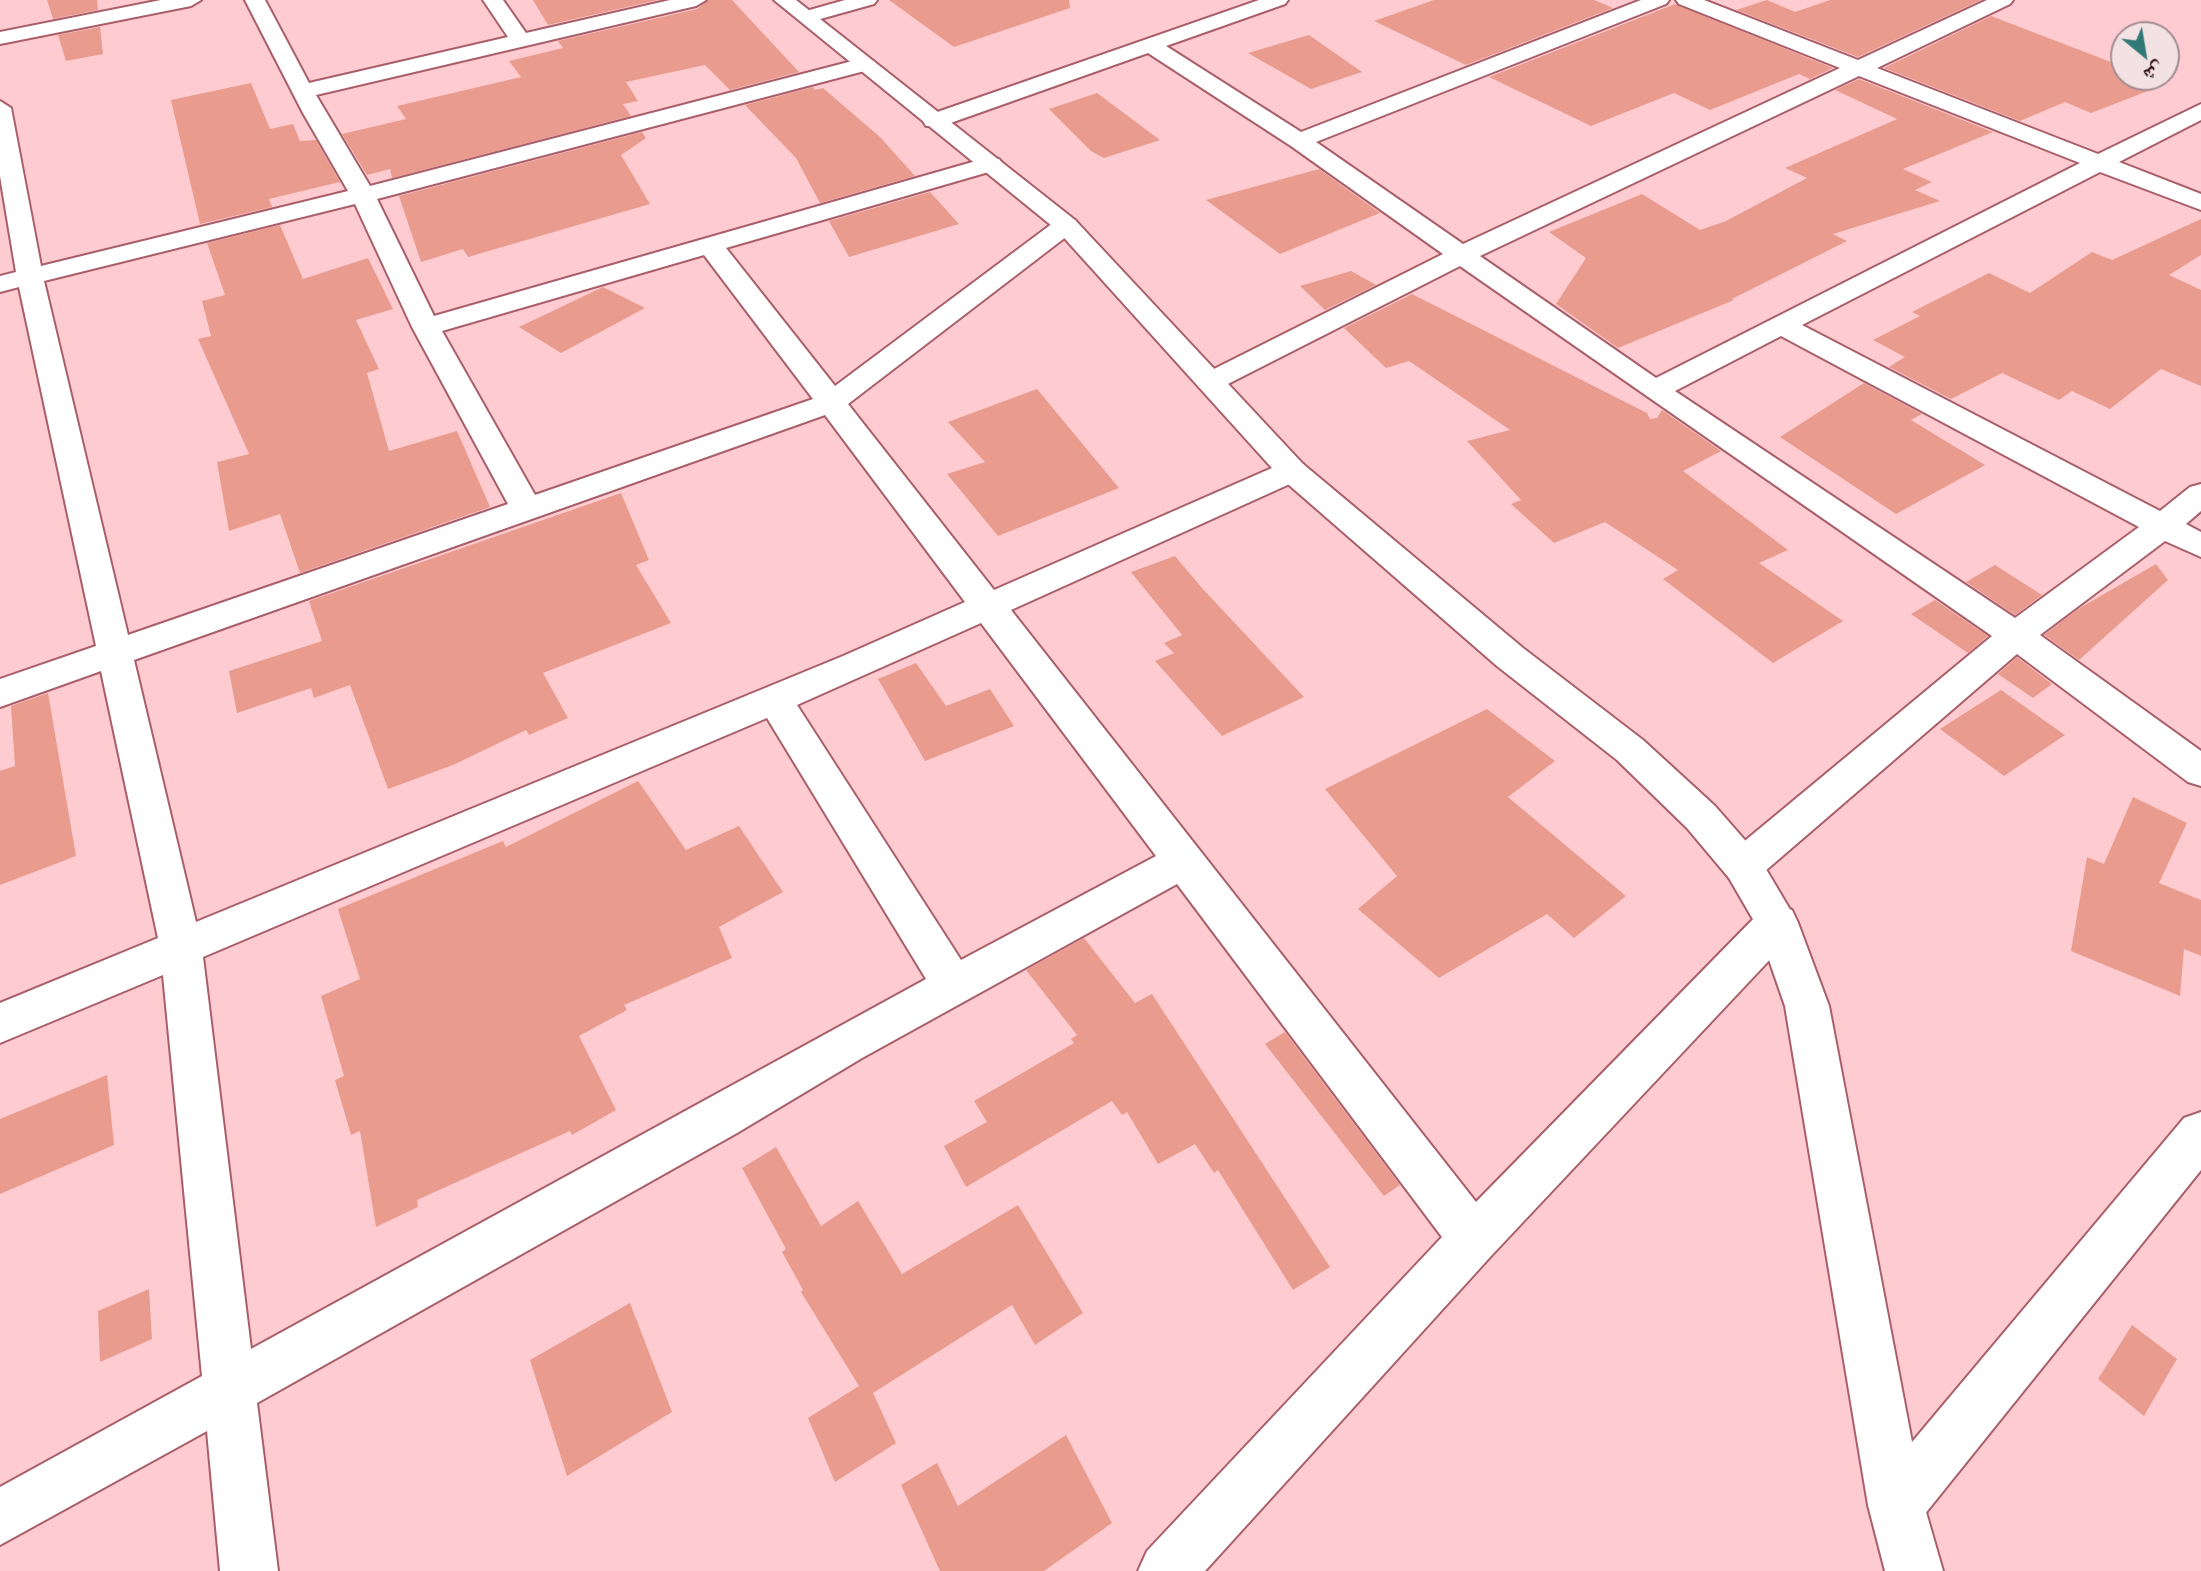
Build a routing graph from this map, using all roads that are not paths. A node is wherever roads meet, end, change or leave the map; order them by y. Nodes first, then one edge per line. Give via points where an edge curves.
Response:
1 (191, 0) edge
2 (255, 0) edge
3 (493, 0) edge
4 (696, 0) edge
5 (867, 0) edge
6 (1278, 0) edge
7 (1659, 0) edge
8 (1686, 0) edge
9 (2003, 0) edge
10 (795, 8) edge
11 (0, 38) edge
12 (521, 41) junction
13 (1147, 44) junction
14 (864, 64) junction
15 (1856, 69) junction
16 (304, 91) junction
17 (0, 108) edge
18 (2201, 111) edge
19 (934, 121) junction
20 (1299, 141) junction
21 (5, 160) edge
22 (2097, 162) junction
23 (991, 164) junction
24 (363, 195) junction
25 (2201, 203) edge
26 (1066, 225) junction
27 (709, 245) junction
28 (1461, 255) junction
29 (15, 280) edge
30 (1781, 324) junction
31 (426, 327) junction
32 (1210, 382) junction
33 (1654, 390) junction
34 (831, 403) junction
35 (1292, 471) junction
36 (2201, 494) edge
37 (527, 510) junction
38 (2163, 526) junction
39 (2201, 546) edge
40 (990, 607) junction
41 (2016, 635) junction
42 (116, 652) junction
43 (0, 692) edge
44 (774, 699) junction
45 (2201, 771) edge
46 (1184, 860) junction
47 (1743, 866) junction
48 (1777, 923) junction
49 (181, 947) junction
50 (953, 985) junction
51 (0, 1023) edge
52 (2201, 1134) edge
53 (1474, 1239) junction
54 (230, 1387) junction
55 (1896, 1505) junction
56 (0, 1517) edge
57 (249, 1571) edge
58 (1167, 1571) edge
59 (1913, 1571) edge

1 - 11 street
2 - 16 street
3 - 12 street
4 - 12 street
5 - 10 street
6 - 13 street
7 - 20 street
8 - 15 street
9 - 15 street
10 - 14 street
12 - 16 street
13 - 19 street
13 - 20 street
14 - 19 street
14 - 24 street
15 - 22 street
15 - 28 street
16 - 24 street
17 - 21 street
18 - 22 street
19 - 23 street
20 - 28 street
21 - 29 street
22 - 25 street
22 - 30 street
23 - 26 street
23 - 27 street
24 - 29 street
24 - 31 street
26 - 32 street
26 - 34 street
27 - 31 street
27 - 34 street
28 - 32 street
28 - 33 street
29 - 42 street
30 - 33 street
30 - 38 street
31 - 37 street
32 - 35 street
33 - 41 street
34 - 37 street
34 - 40 street
35 - 40 street
35 - 47 street via 1510,657 1630,750 1701,817
36 - 38 street
37 - 42 street
38 - 39 street
38 - 41 street
40 - 44 street
40 - 46 street
41 - 45 street
41 - 47 street
42 - 43 street
42 - 49 street
44 - 49 street
44 - 50 street
46 - 50 street
46 - 53 street
47 - 48 street
48 - 53 street
48 - 55 street via 1807,1006
49 - 51 street
49 - 54 street
50 - 54 street
52 - 55 street
53 - 58 street
54 - 56 street
54 - 57 street
55 - 59 street

